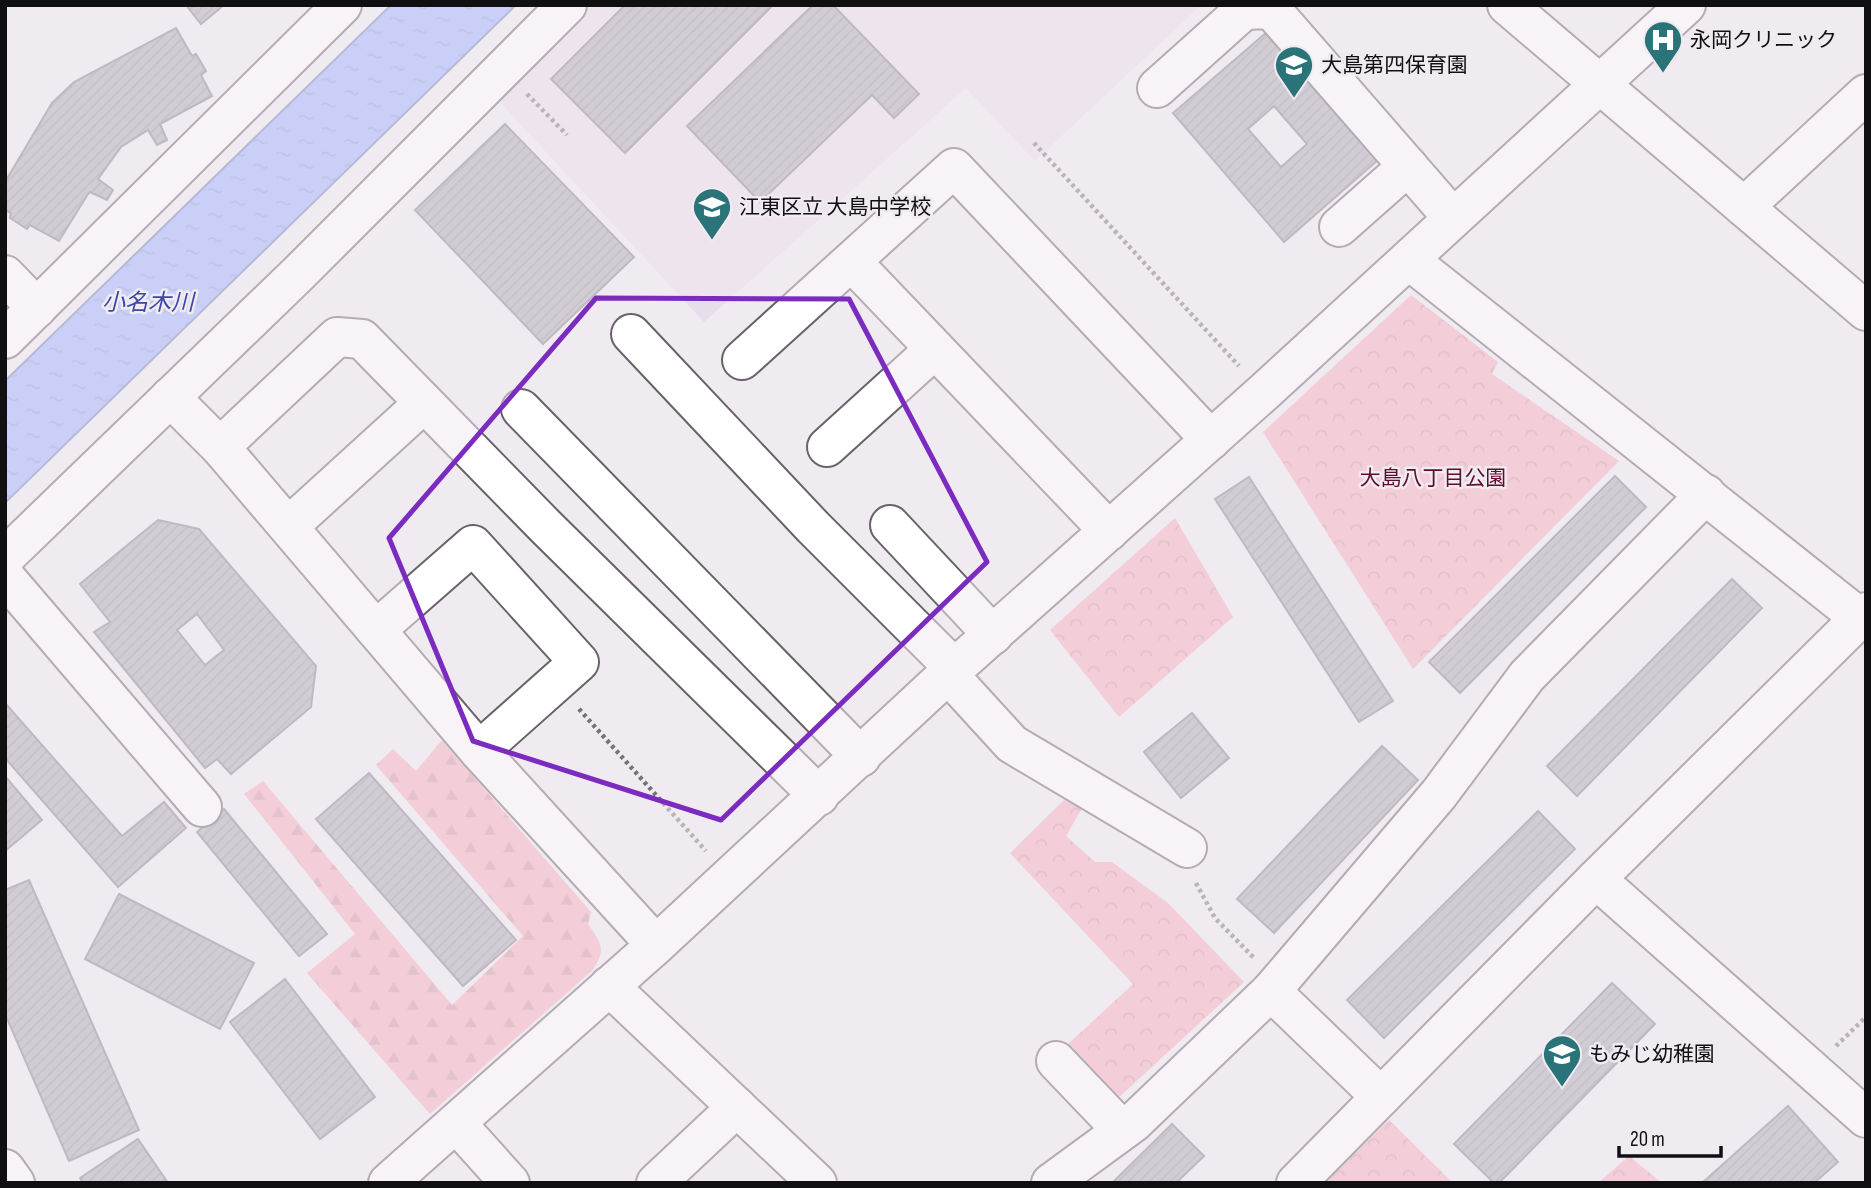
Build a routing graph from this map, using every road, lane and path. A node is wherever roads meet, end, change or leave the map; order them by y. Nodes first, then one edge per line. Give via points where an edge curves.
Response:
1 (342, 5) edge
2 (567, 5) edge
3 (1507, 5) edge
4 (1686, 5) edge
5 (1599, 84) junction
6 (1157, 88) dead end
7 (526, 92) dead end
8 (1866, 94) edge
9 (567, 135) dead end
10 (1034, 143) dead end
11 (1408, 166) junction
12 (1744, 207) junction
13 (1453, 218) junction
14 (1339, 227) dead end
15 (1409, 260) junction
16 (852, 262) junction
17 (5, 275) edge
18 (37, 309) junction
19 (1866, 311) edge
20 (631, 334) dead end
21 (5, 339) edge
22 (935, 349) junction
23 (742, 360) dead end
24 (1263, 393) junction
25 (170, 397) junction
26 (425, 403) junction
27 (521, 409) dead end
28 (1211, 440) junction
29 (220, 447) junction
30 (827, 447) dead end
31 (1706, 494) junction
32 (890, 525) dead end
33 (289, 526) junction
34 (1108, 531) junction
35 (5, 557) edge
36 (5, 577) edge
37 (1863, 615) edge
38 (376, 630) junction
39 (993, 635) junction
40 (951, 672) junction
41 (555, 681) junction
42 (479, 751) junction
43 (861, 757) junction
44 (819, 796) junction
45 (202, 807) dead end
46 (1187, 848) joint
47 (730, 878) junction
48 (1596, 879) junction
49 (656, 945) junction
50 (1265, 977) junction
51 (609, 986) junction
52 (1056, 1061) dead end
53 (1381, 1097) junction
54 (737, 1107) junction
55 (1866, 1118) edge
56 (456, 1123) junction
57 (1122, 1130) junction
58 (5, 1169) edge
59 (15, 1183) edge
60 (388, 1183) edge
61 (510, 1183) edge
62 (656, 1183) edge
63 (817, 1183) edge
64 (1051, 1183) edge
65 (1296, 1183) edge

1 - 18 street
2 - 25 street
3 - 5 street
4 - 5 street
5 - 12 street
5 - 13 street
6 - 11 street via 1244,10 1271,9
7 - 9 path
8 - 12 street
10 - 24 path
11 - 13 street
11 - 14 street
12 - 19 street
13 - 15 street
15 - 24 street
15 - 31 street
16 - 22 street
16 - 23 street
16 - 28 street via 954,167
17 - 18 street
18 - 21 street
20 - 40 street
22 - 30 street
22 - 34 street
24 - 28 street
25 - 29 street
25 - 35 street
26 - 29 street via 362,339 337,337
26 - 33 street
26 - 44 street
27 - 43 street
28 - 34 street
29 - 33 street
31 - 37 street
31 - 50 street via 1527,676 1439,794
32 - 39 street
33 - 38 street
34 - 39 street
36 - 45 street
37 - 48 street
38 - 41 street via 473,545 579,662
38 - 42 street
39 - 40 street
40 - 43 street
40 - 46 street via 1012,744
41 - 42 street
41 - 47 path
42 - 49 street
43 - 44 street
44 - 47 street
46 - 50 path via 1197,885 1215,918
47 - 49 street
48 - 53 street
48 - 55 street
49 - 51 street
50 - 53 street
50 - 57 street via 1133,1124
51 - 54 street
51 - 56 street
52 - 57 street
53 - 65 street
54 - 62 street
54 - 63 street
56 - 60 street
56 - 61 street
57 - 64 street
58 - 59 street

